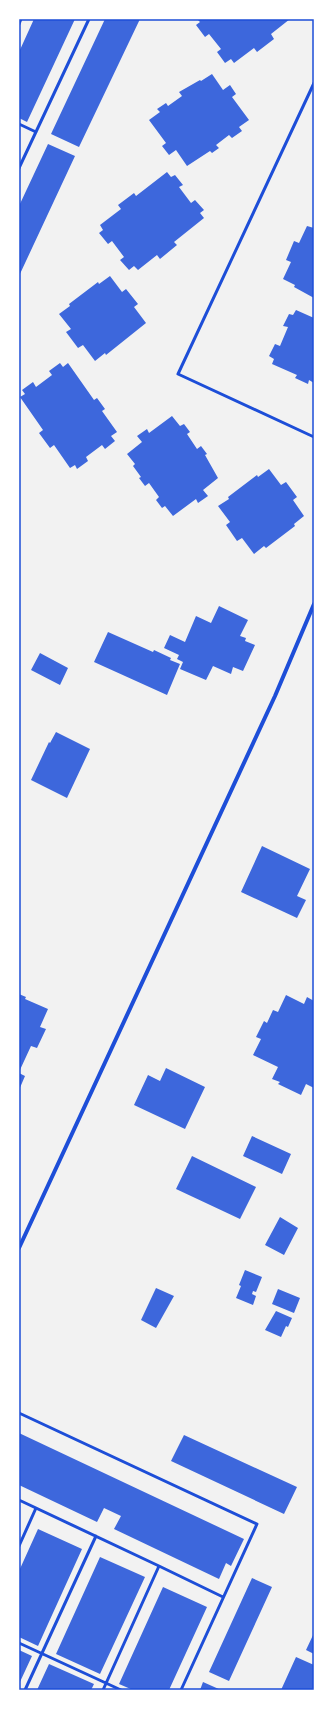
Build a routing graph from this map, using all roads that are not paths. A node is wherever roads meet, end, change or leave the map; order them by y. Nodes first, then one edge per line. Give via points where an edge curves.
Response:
1 (21, 19) edge
2 (89, 19) edge
3 (19, 24) edge
4 (314, 83) edge
5 (19, 124) edge
6 (36, 132) junction
7 (19, 168) edge
8 (314, 437) edge
9 (314, 604) edge
10 (19, 1248) edge
11 (19, 1413) edge
12 (19, 1500) edge
13 (36, 1508) junction
14 (96, 1536) junction
15 (19, 1546) edge
16 (159, 1566) junction
17 (223, 1597) junction
18 (19, 1642) edge
19 (42, 1653) junction
20 (106, 1683) junction
21 (25, 1690) edge
22 (103, 1690) edge
23 (121, 1690) edge
24 (181, 1690) edge

1 - 3 lane
2 - 6 lane
4 - 8 lane via 178,374
5 - 6 lane
6 - 7 lane
9 - 10 street via 275,696
11 - 17 lane via 257,1524
12 - 13 lane
13 - 14 lane
13 - 15 lane
14 - 16 lane
14 - 19 lane
16 - 17 lane
16 - 20 lane
17 - 24 lane
18 - 19 lane
19 - 20 lane
19 - 21 lane
20 - 22 lane
20 - 23 lane

